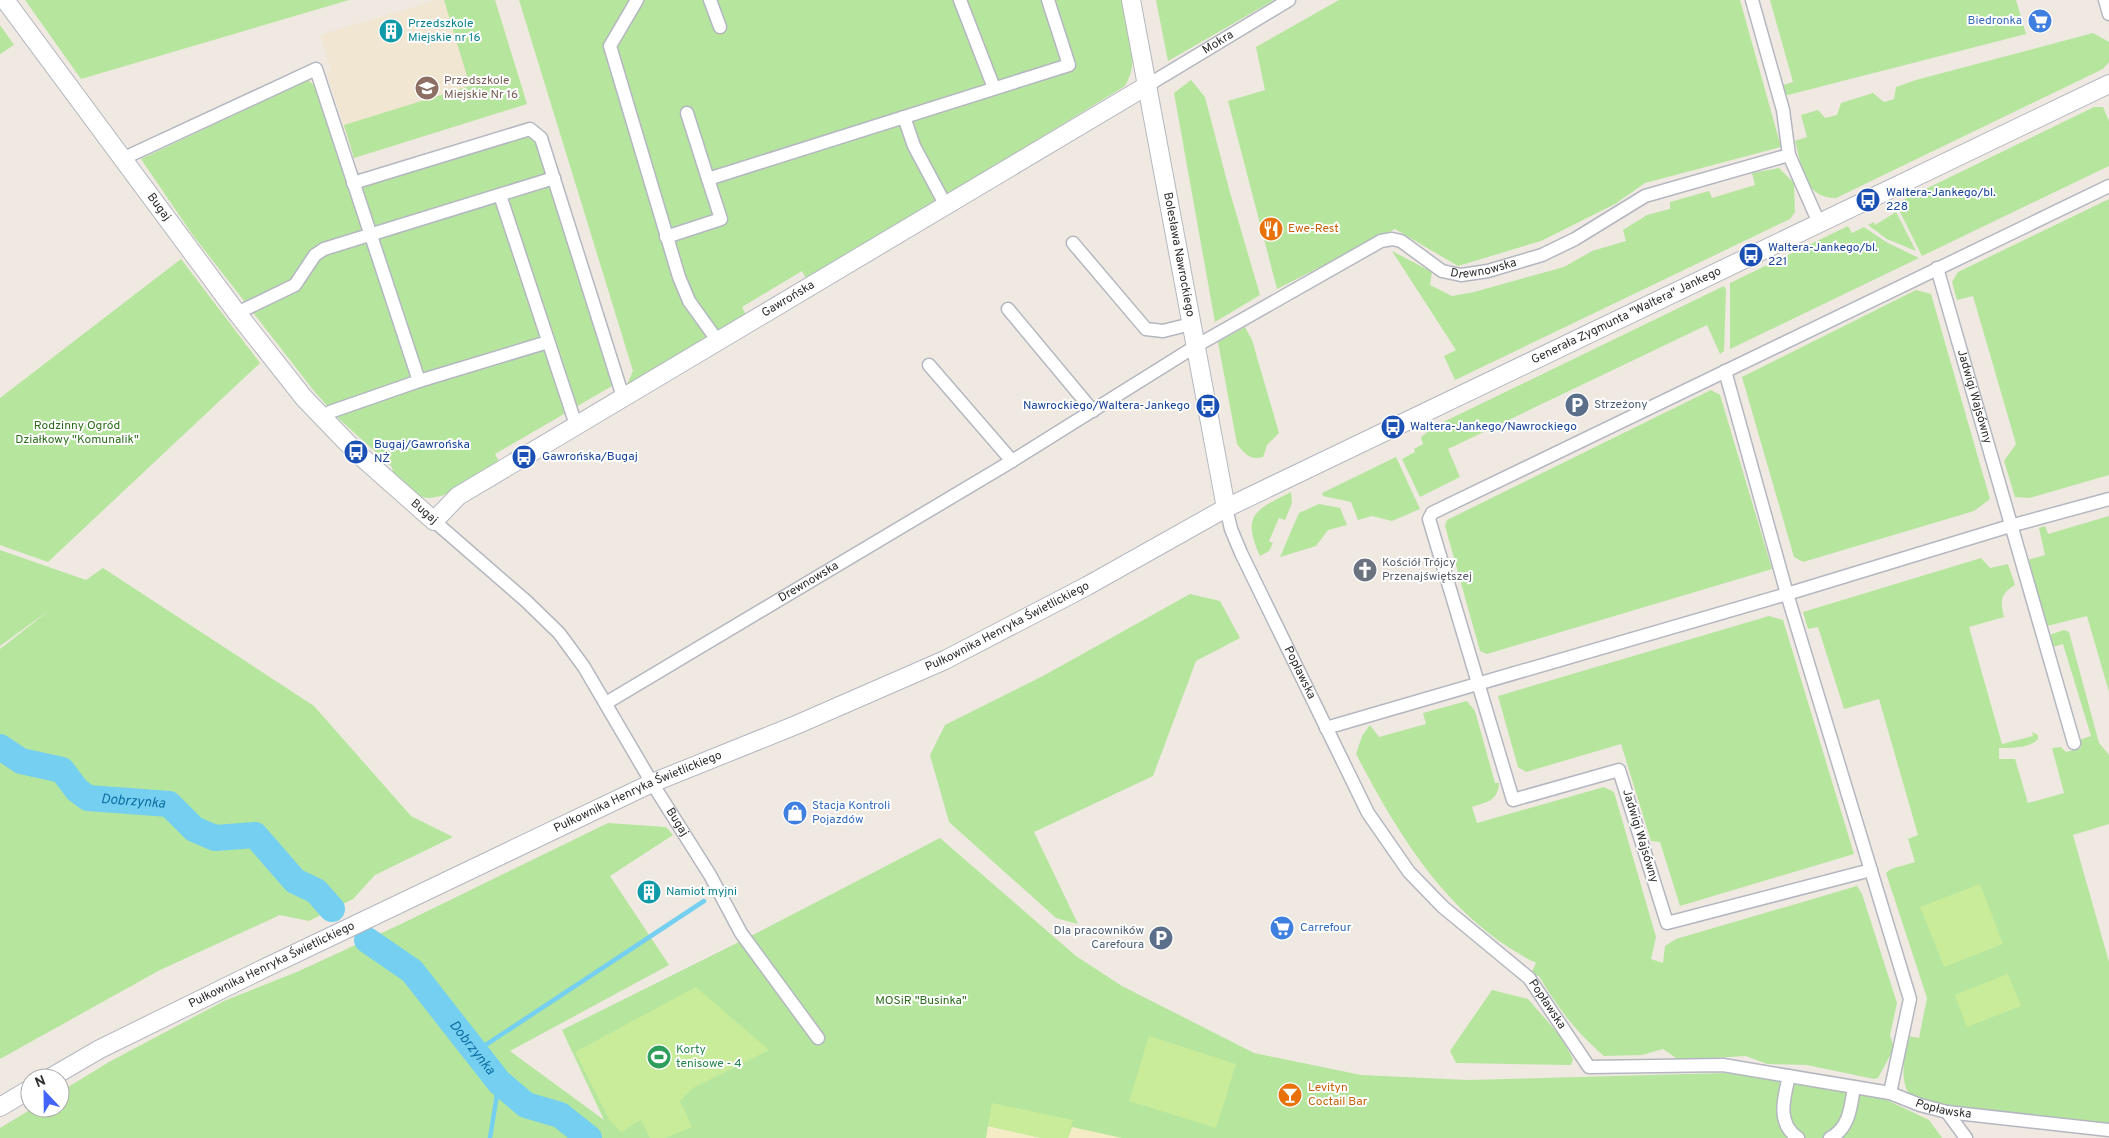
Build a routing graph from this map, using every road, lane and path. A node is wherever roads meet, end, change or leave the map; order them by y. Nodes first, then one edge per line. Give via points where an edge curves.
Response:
1 (5, 0) edge
2 (637, 0) edge
3 (710, 0) edge
4 (960, 0) edge
5 (1048, 0) edge
6 (1131, 0) edge
7 (1289, 0) edge
8 (1752, 0) edge
9 (2105, 0) edge
10 (2109, 14) edge
11 (720, 27) dead end
12 (2109, 84) edge
13 (1148, 85) junction
14 (994, 88) junction
15 (686, 113) dead end
16 (904, 117) junction
17 (1789, 155) junction
18 (122, 159) junction
19 (554, 178) junction
20 (708, 179) junction
21 (353, 183) junction
22 (2109, 186) edge
23 (500, 195) junction
24 (945, 204) junction
25 (1819, 224) junction
26 (370, 233) junction
27 (666, 237) junction
28 (1073, 243) dead end
29 (1937, 268) junction
30 (1008, 309) dead end
31 (237, 313) junction
32 (1191, 324) junction
33 (717, 340) junction
34 (548, 342) junction
35 (1196, 346) junction
36 (929, 365) dead end
37 (1725, 371) junction
38 (419, 381) junction
39 (623, 397) junction
40 (1093, 411) junction
41 (323, 417) junction
42 (576, 425) junction
43 (1012, 461) junction
44 (2109, 499) edge
45 (1226, 508) junction
46 (434, 521) junction
47 (2010, 526) junction
48 (1787, 594) junction
49 (1478, 683) junction
50 (606, 703) junction
51 (1326, 728) junction
52 (2074, 743) dead end
53 (652, 783) junction
54 (1871, 870) junction
55 (818, 1038) dead end
56 (67, 1068) edge
57 (1789, 1076) junction
58 (1854, 1087) junction
59 (1890, 1093) junction
60 (20, 1095) edge
61 (0, 1107) edge
62 (1947, 1112) junction
63 (2109, 1130) edge
64 (1798, 1138) edge
65 (1830, 1138) edge
66 (1966, 1138) edge

1 - 18 street, Bugaj
2 - 27 street via 610,46
3 - 11 street
4 - 14 street
5 - 14 street via 1070,65
6 - 13 street, Bolesława Nawrockiego
7 - 13 street, Mokra
8 - 17 street via 1783,110
9 - 10 street
12 - 25 street, Generała Zygmunta "Waltera" Jankego
13 - 24 street, Gawrońska
13 - 32 street, Bolesława Nawrockiego
14 - 16 street
15 - 20 street
16 - 20 street
16 - 24 street via 914,146
17 - 25 street
17 - 35 street, Drewnowska via 1645,196 1575,239 1542,255 1488,271 1461,275 1442,272 1401,241 1381,241
18 - 21 street via 316,69
18 - 31 street, Bugaj
19 - 21 street via 541,138 530,130
19 - 23 street
19 - 39 street
20 - 27 street via 721,219
21 - 26 street
22 - 29 street
23 - 26 street
23 - 34 street
24 - 33 street, Gawrońska
25 - 45 street, Generała Zygmunta "Waltera" Jankego
26 - 31 street via 324,249 315,255 295,285
26 - 38 street
27 - 33 street via 689,301
28 - 32 street via 1146,329 1163,332
29 - 37 street
29 - 47 street, Jadwigi Wajsówny
30 - 40 street
31 - 41 street, Bugaj
32 - 35 street, Bolesława Nawrockiego
33 - 39 street, Gawrońska
34 - 38 street
34 - 42 street
35 - 40 street, Drewnowska
35 - 45 street, Bolesława Nawrockiego
36 - 43 street
37 - 48 street
37 - 49 street via 1432,513 1429,525
38 - 41 street
39 - 42 street, Gawrońska
40 - 43 street, Drewnowska
41 - 46 street, Bugaj via 356,452
42 - 46 street, Gawrońska via 458,496
43 - 50 street, Drewnowska
44 - 47 street
45 - 51 street, Popławska via 1241,553
45 - 53 street, Pułkownika Henryka Świetlickiego via 945,660
46 - 50 street, Bugaj via 559,633
47 - 48 street
47 - 52 street, Jadwigi Wajsówny
48 - 49 street
48 - 54 street
49 - 51 street
49 - 54 street, Jadwigi Wajsówny via 1513,800 1619,770 1667,923
50 - 53 street, Bugaj
51 - 57 street, Popławska via 1368,813 1409,872 1443,907 1529,978 1588,1067 1723,1066
53 - 55 street, Bugaj via 741,933
53 - 56 street, Pułkownika Henryka Świetlickiego via 258,971
54 - 59 street via 1910,999
57 - 58 street, Popławska
57 - 64 street via 1782,1106 1784,1121 1790,1133
58 - 59 street, Popławska
58 - 65 street via 1849,1116 1842,1129
59 - 62 street, Popławska
60 - 61 street
62 - 63 street, Popławska
62 - 66 street

